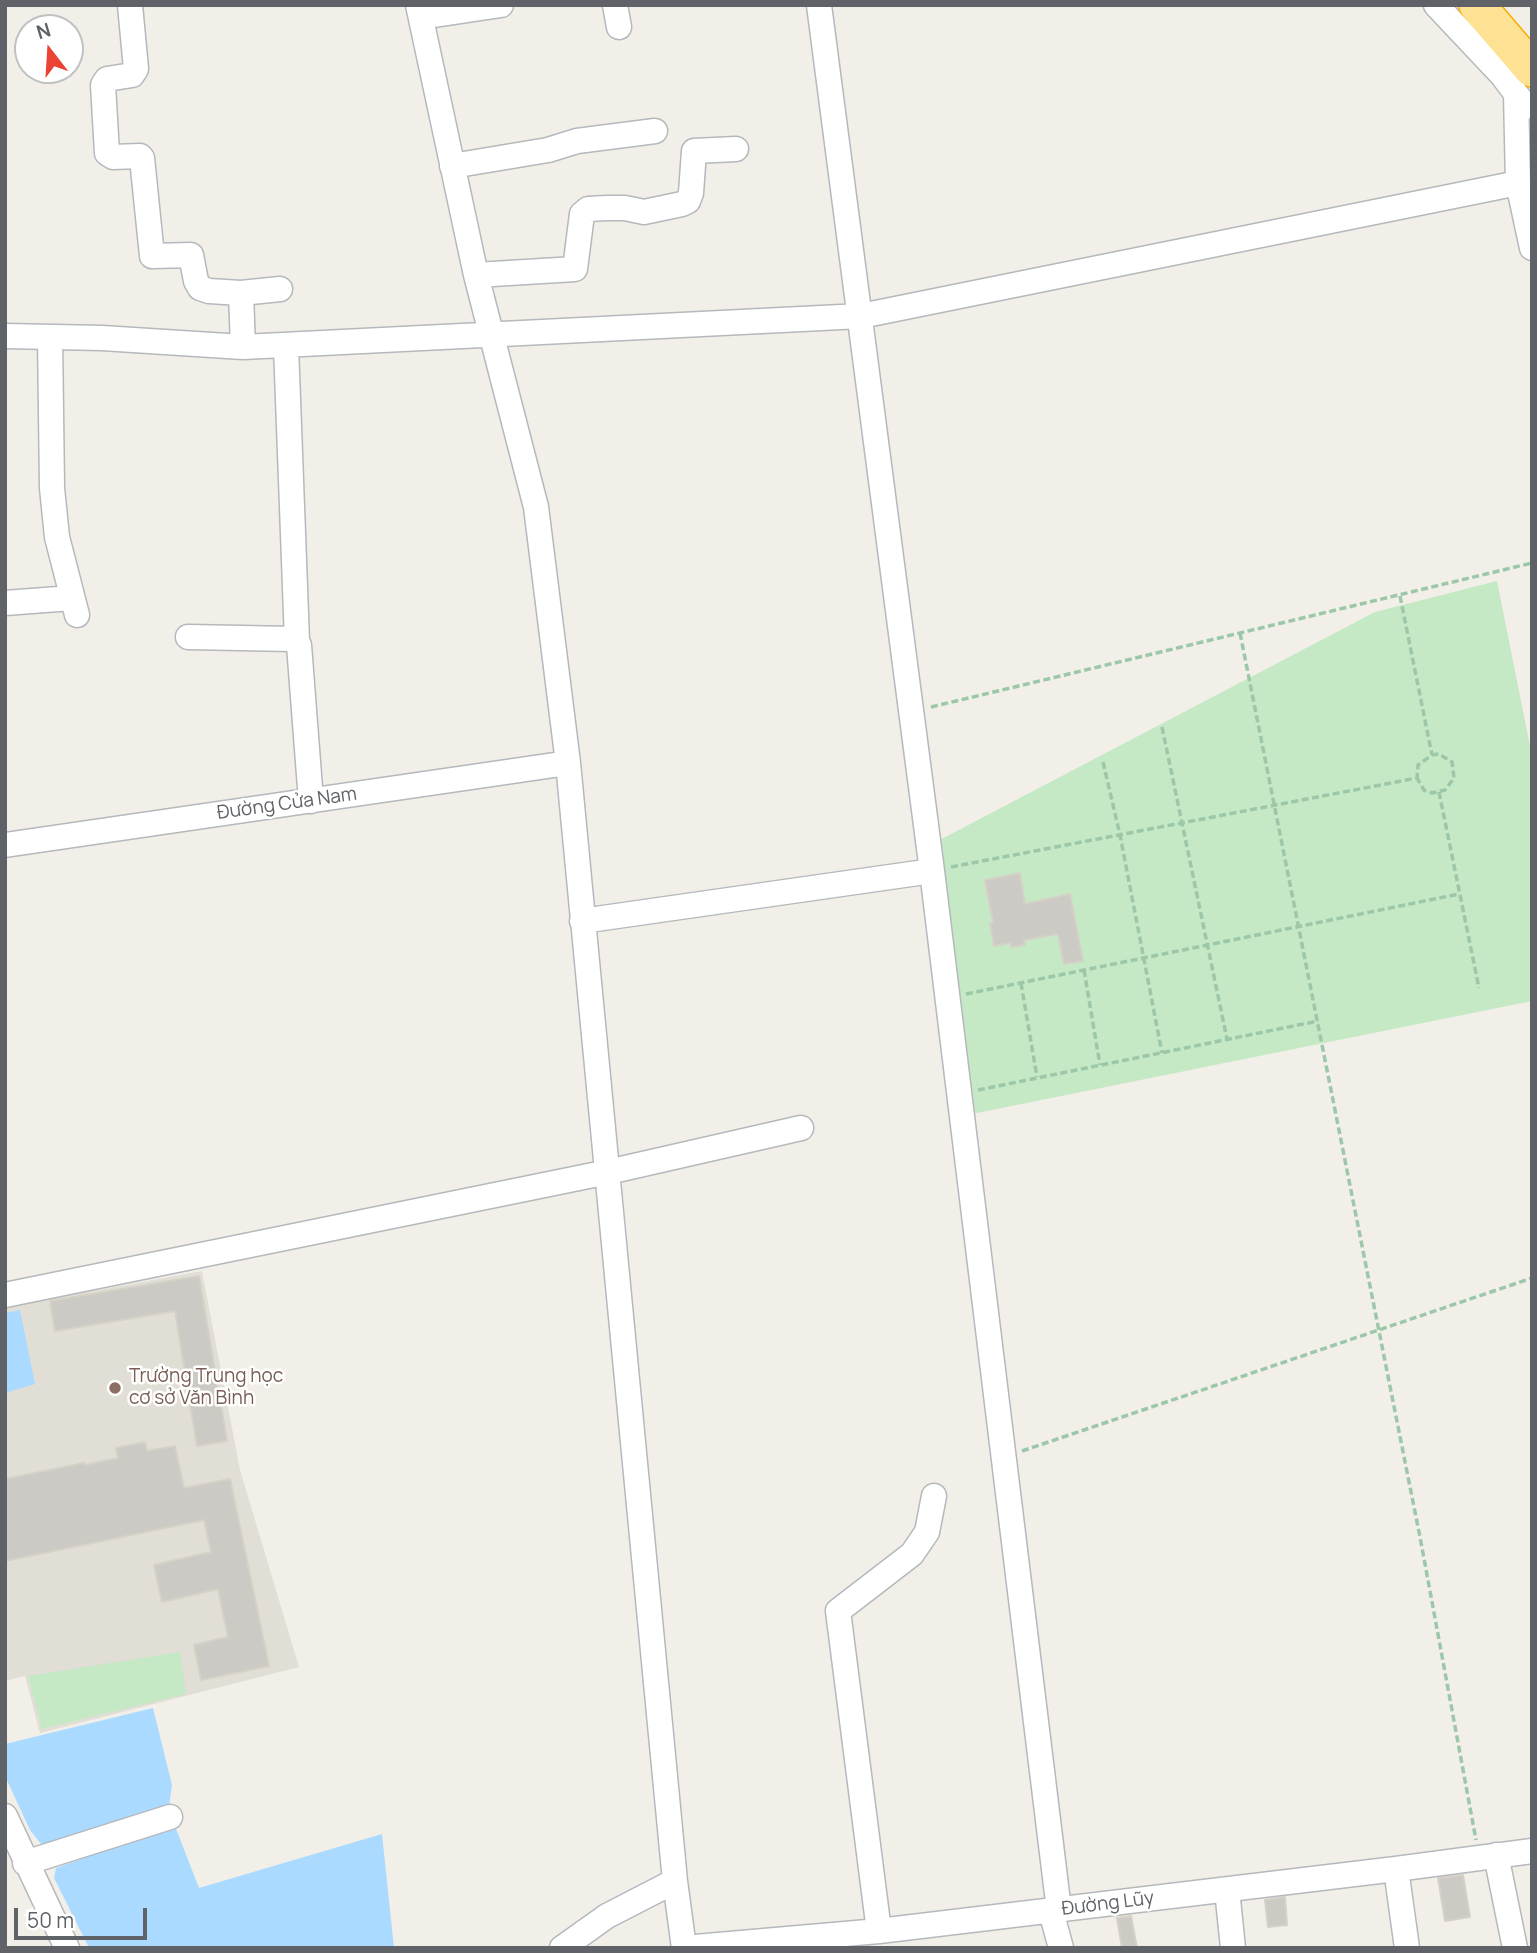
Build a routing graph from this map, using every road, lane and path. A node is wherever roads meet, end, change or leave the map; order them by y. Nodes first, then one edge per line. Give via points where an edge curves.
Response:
1 (130, 5) edge
2 (501, 5) edge
3 (819, 5) edge
4 (1436, 5) edge
5 (1477, 5) edge
6 (419, 11) edge
7 (1527, 92) edge
8 (655, 131) dead end
9 (736, 149) dead end
10 (452, 166) junction
11 (1518, 183) junction
12 (1532, 248) edge
13 (476, 275) junction
14 (280, 289) dead end
15 (241, 293) junction
16 (861, 316) junction
17 (5, 336) edge
18 (493, 336) junction
19 (50, 337) junction
20 (286, 346) junction
21 (243, 348) junction
22 (1532, 563) edge
23 (1400, 595) junction
24 (5, 603) edge
25 (1240, 633) junction
26 (188, 636) dead end
27 (297, 641) junction
28 (912, 711) junction
29 (1162, 727) dead end
30 (1432, 755) junction
31 (1102, 762) dead end
32 (568, 763) junction
33 (1417, 778) junction
34 (1439, 792) junction
35 (311, 801) junction
36 (1275, 806) junction
37 (1182, 823) junction
38 (1120, 835) junction
39 (5, 845) edge
40 (932, 871) junction
41 (1459, 894) junction
42 (582, 921) junction
43 (1299, 926) junction
44 (1207, 945) junction
45 (1144, 958) junction
46 (1084, 970) junction
47 (1021, 983) junction
48 (1479, 988) dead end
49 (964, 994) dead end
50 (1318, 1021) junction
51 (1227, 1040) junction
52 (1162, 1053) junction
53 (1100, 1066) junction
54 (1038, 1078) junction
55 (959, 1094) junction
56 (801, 1128) dead end
57 (608, 1172) junction
58 (1532, 1278) edge
59 (5, 1295) edge
60 (1379, 1331) junction
61 (1003, 1457) junction
62 (934, 1496) dead end
63 (5, 1816) edge
64 (170, 1817) dead end
65 (1532, 1851) edge
66 (1488, 1856) junction
67 (25, 1863) junction
68 (1396, 1870) junction
69 (675, 1881) junction
70 (1227, 1890) junction
71 (1055, 1910) junction
72 (890, 1936) edge
73 (778, 1944) edge
74 (67, 1948) edge
75 (562, 1948) edge
76 (684, 1948) edge
77 (1061, 1948) edge
78 (1233, 1948) edge
79 (1407, 1948) edge
80 (1515, 1948) edge

1 - 15 street via 136,69 132,75 107,79 103,85 107,153 142,158 152,256 191,255 200,288
2 - 6 street
3 - 16 street
4 - 7 street via 1502,75
5 - 7 highway
6 - 10 street
7 - 11 street
8 - 10 street
9 - 13 street via 694,151 691,193 681,204 644,212 588,209 582,214 575,269
10 - 13 street
11 - 12 street
11 - 16 street
13 - 18 street
14 - 15 street
15 - 21 street
16 - 18 street
16 - 28 street
17 - 19 street
18 - 20 street
18 - 32 street via 536,507
19 - 21 street
19 - 24 street via 52,488 57,537 75,607
20 - 21 street
20 - 27 street
22 - 23 path
23 - 25 path
23 - 30 path
25 - 28 path
25 - 36 path
26 - 27 street
27 - 35 street
28 - 40 street
29 - 37 path
30 - 33 path via 1418,765
30 - 34 path via 1447,757 1454,769 1449,786
31 - 38 path
32 - 35 street, Đường Cửa Nam
32 - 42 street
33 - 34 path via 1424,790
33 - 36 path
34 - 41 path
35 - 39 street, Đường Cửa Nam
36 - 37 path
36 - 43 path
37 - 38 path
37 - 44 path
38 - 40 path
38 - 45 path
40 - 42 street
40 - 55 street
41 - 43 path
41 - 48 path
42 - 57 street
43 - 44 path
43 - 50 path
44 - 45 path
44 - 51 path
45 - 46 path
45 - 52 path
46 - 47 path
46 - 53 path
47 - 49 path
47 - 54 path
50 - 51 path
50 - 60 path
51 - 52 path
52 - 53 path
53 - 54 path
54 - 55 path
55 - 61 street
56 - 57 street
57 - 59 street
57 - 69 street
58 - 60 path
60 - 61 path
60 - 66 path
61 - 71 street
62 - 72 street via 927,1532 912,1554 838,1612
63 - 67 street
64 - 67 street
65 - 66 street, Đường Lũy
66 - 68 street, Đường Lũy
66 - 80 street
67 - 74 street
68 - 70 street, Đường Lũy
68 - 79 street
69 - 75 street via 607,1916
69 - 76 street
70 - 71 street, Đường Lũy
70 - 78 street
71 - 72 street, Đường Lũy
71 - 77 street
72 - 73 street, Đường Lũy
73 - 76 street, Đường Lũy

